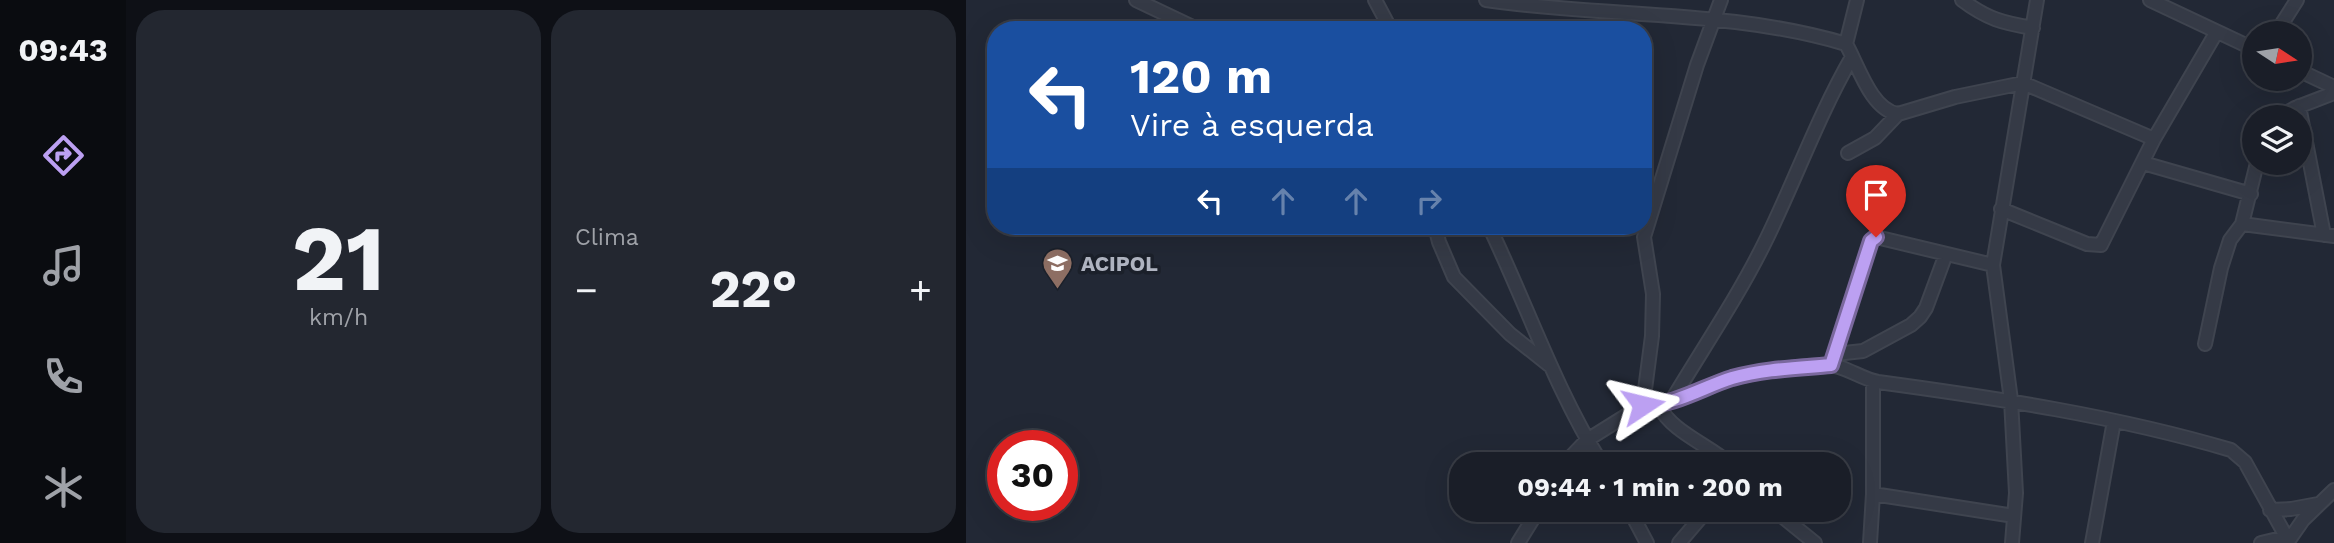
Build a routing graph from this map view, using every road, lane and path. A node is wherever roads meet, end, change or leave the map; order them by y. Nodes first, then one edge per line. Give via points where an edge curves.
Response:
1 (1136, 0) edge
2 (1375, 0) edge
3 (1486, 0) edge
4 (1721, 0) edge
5 (1857, 0) edge
6 (1962, 0) edge
7 (2037, 0) edge
8 (2150, 0) edge
9 (2297, 0) edge
10 (1581, 5) edge
11 (1715, 18) junction
12 (1180, 21) edge
13 (1386, 21) edge
14 (2284, 21) edge
15 (2033, 28) junction
16 (2216, 33) junction
17 (1846, 44) junction
18 (2242, 44) edge
19 (1852, 57) junction
20 (2312, 77) edge
21 (2024, 83) junction
22 (2334, 87) edge
23 (2334, 93) edge
24 (2302, 105) edge
25 (1898, 114) junction
26 (2154, 139) junction
27 (1848, 153) dead end
28 (2312, 162) edge
29 (2143, 163) junction
30 (2254, 175) edge
31 (1652, 191) edge
32 (2250, 194) junction
33 (2001, 209) junction
34 (2242, 224) junction
35 (1438, 235) edge
36 (1493, 235) edge
37 (1644, 235) edge
38 (2329, 236) edge
39 (1946, 254) junction
40 (1993, 265) junction
41 (2205, 344) dead end
42 (1833, 360) junction
43 (1551, 366) junction
44 (1873, 381) junction
45 (1672, 400) junction
46 (2011, 400) junction
47 (1643, 405) junction
48 (1659, 406) junction
49 (2114, 421) junction
50 (1587, 440) junction
51 (1576, 452) edge
52 (1594, 452) edge
53 (1717, 452) edge
54 (2334, 490) edge
55 (1873, 494) junction
56 (2318, 504) junction
57 (2270, 510) junction
58 (2014, 516) junction
59 (1531, 522) edge
60 (1636, 522) edge
61 (1697, 522) edge
62 (1789, 522) edge
63 (2287, 540) edge
64 (1518, 543) edge
65 (1647, 543) edge
66 (1679, 543) edge
67 (1815, 543) edge
68 (1870, 543) edge
69 (2012, 543) edge
70 (2092, 543) edge
71 (2261, 543) edge

1 - 12 street
2 - 13 street
3 - 10 street
4 - 11 street
5 - 17 street
6 - 15 street via 2003,23
7 - 15 street
8 - 16 street
9 - 14 street
10 - 11 street
11 - 17 street
11 - 31 street
15 - 21 street
16 - 18 street
16 - 26 street
17 - 19 street
19 - 25 street via 1879,105
19 - 45 street via 1764,244
20 - 22 street
21 - 25 street
21 - 26 street
21 - 33 street
23 - 24 street
25 - 27 street via 1875,138
26 - 29 street
28 - 38 street
29 - 32 street
29 - 33 street via 2101,245 2087,244
30 - 32 street
32 - 34 street
33 - 40 street
34 - 38 street
34 - 41 street via 2230,240 2221,268
35 - 43 street via 1454,277 1510,334
36 - 43 street
37 - 47 street via 1653,304
39 - 40 street
39 - 42 street via 1920,317 1863,351
39 - 42 street via 1882,238 1871,241
40 - 46 street
42 - 44 street
42 - 45 street via 1732,379
43 - 50 street
44 - 46 street
44 - 55 street
45 - 48 street
46 - 49 street
46 - 58 street
47 - 48 street
47 - 50 street
48 - 53 street via 1676,427
49 - 57 street via 2231,450 2245,462
49 - 70 street
50 - 51 street
50 - 52 street
54 - 56 street
55 - 58 street
55 - 68 street
56 - 57 street
56 - 63 street
57 - 63 street
58 - 69 street
59 - 64 street
60 - 65 street
61 - 66 street
62 - 67 street
63 - 71 street

